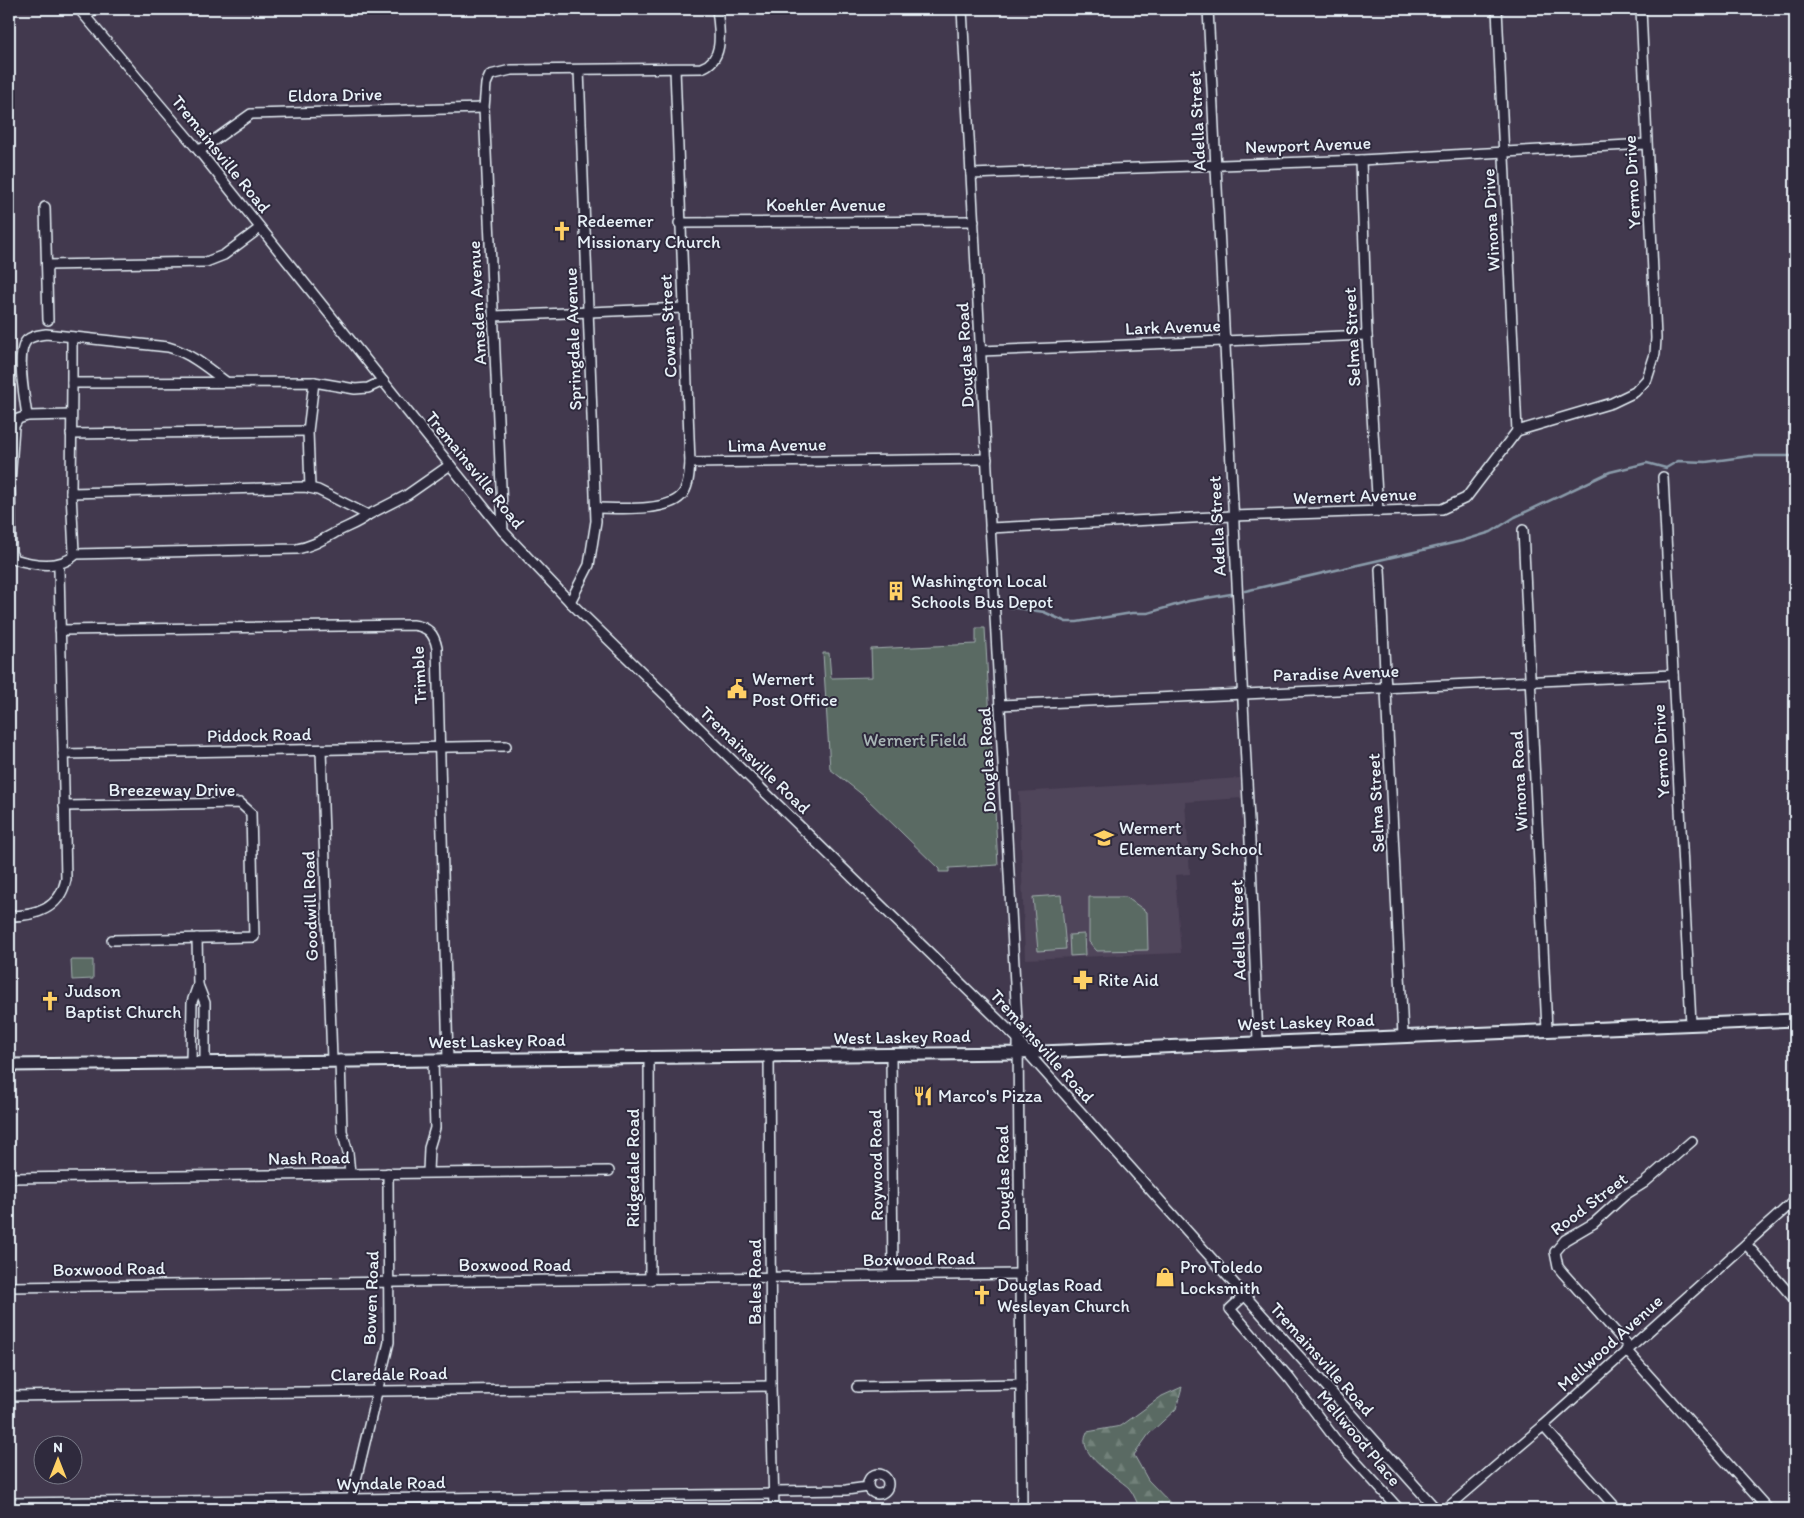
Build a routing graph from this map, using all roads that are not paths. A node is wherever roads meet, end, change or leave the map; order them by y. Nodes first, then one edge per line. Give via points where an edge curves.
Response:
1 (95, 9) edge
2 (717, 9) edge
3 (962, 9) edge
4 (1208, 9) edge
5 (1497, 9) edge
6 (1641, 9) edge
7 (82, 12) edge
8 (675, 69) junction
9 (579, 70) junction
10 (484, 108) junction
11 (1646, 144) junction
12 (200, 151) junction
13 (1504, 152) junction
14 (1361, 160) junction
15 (1216, 165) junction
16 (971, 174) junction
17 (45, 207) dead end
18 (974, 221) junction
19 (679, 223) junction
20 (260, 228) junction
21 (47, 265) junction
22 (683, 308) junction
23 (588, 311) junction
24 (494, 316) junction
25 (48, 320) dead end
26 (1367, 335) junction
27 (72, 336) junction
28 (1225, 341) junction
29 (981, 352) junction
30 (383, 381) junction
31 (226, 382) junction
32 (314, 382) junction
33 (72, 383) junction
34 (71, 415) junction
35 (27, 416) junction
36 (1517, 430) junction
37 (308, 431) junction
38 (71, 434) junction
39 (986, 459) junction
40 (690, 463) junction
41 (450, 465) junction
42 (1663, 476) dead end
43 (310, 488) junction
44 (71, 493) junction
45 (596, 508) junction
46 (1378, 511) junction
47 (368, 515) junction
48 (1233, 516) junction
49 (990, 528) junction
50 (1523, 530) dead end
51 (503, 531) junction
52 (76, 554) junction
53 (59, 569) dead end
54 (1380, 569) dead end
55 (570, 602) junction
56 (60, 630) junction
57 (1673, 675) junction
58 (1530, 680) junction
59 (1386, 688) junction
60 (1242, 692) junction
61 (1000, 705) junction
62 (506, 746) dead end
63 (438, 748) junction
64 (321, 750) junction
65 (63, 754) junction
66 (64, 806) junction
67 (9, 916) edge
68 (197, 938) junction
69 (112, 940) dead end
70 (198, 985) junction
71 (1795, 1020) edge
72 (1691, 1024) junction
73 (1547, 1030) junction
74 (1403, 1035) junction
75 (1018, 1038) junction
76 (1258, 1041) junction
77 (1022, 1052) junction
78 (769, 1055) junction
79 (891, 1055) junction
80 (649, 1056) junction
81 (336, 1060) junction
82 (433, 1060) junction
83 (448, 1060) junction
84 (205, 1062) junction
85 (192, 1063) junction
86 (9, 1065) edge
87 (1692, 1141) dead end
88 (610, 1171) dead end
89 (428, 1172) junction
90 (350, 1173) junction
91 (388, 1173) junction
92 (9, 1178) edge
93 (1795, 1200) edge
94 (1746, 1244) junction
95 (1020, 1274) junction
96 (893, 1275) junction
97 (771, 1278) junction
98 (650, 1280) junction
99 (390, 1282) junction
100 (9, 1287) edge
101 (1244, 1296) junction
102 (1795, 1300) edge
103 (1628, 1348) junction
104 (1022, 1384) junction
105 (771, 1386) junction
106 (857, 1387) dead end
107 (379, 1391) junction
108 (9, 1396) edge
109 (1543, 1426) junction
110 (868, 1487) dead end
111 (774, 1493) junction
112 (9, 1503) edge
113 (350, 1505) edge
114 (81, 1506) edge
115 (774, 1509) edge
116 (1022, 1509) edge
117 (1399, 1509) edge
118 (1436, 1509) edge
119 (1446, 1509) edge
120 (1617, 1509) edge
121 (1768, 1509) edge

1 - 7 street
2 - 8 street via 718,46 713,61 701,68
3 - 16 street, Douglas Road
4 - 15 street, Adella Street
5 - 13 street, Winona Drive
6 - 11 street, Yermo Drive
7 - 12 street, Tremainsville Road
8 - 9 street
8 - 19 street, Cowan Street
9 - 10 street, Amsden Avenue via 511,70 490,75
9 - 23 street, Springdale Avenue
10 - 12 street, Eldora Drive via 251,114
10 - 24 street, Amsden Avenue
11 - 13 street, Newport Avenue
11 - 36 street, Yermo Drive via 1656,338 1647,379 1635,392 1612,403
12 - 20 street, Tremainsville Road
13 - 14 street, Newport Avenue
13 - 36 street, Winona Drive
14 - 15 street, Newport Avenue
14 - 26 street, Selma Street
15 - 16 street, Newport Avenue
15 - 28 street, Adella Street
16 - 18 street, Douglas Road
17 - 21 street
18 - 19 street, Koehler Avenue
18 - 29 street, Douglas Road
19 - 22 street, Cowan Street
20 - 21 street via 224,255 206,262
20 - 30 street, Tremainsville Road
21 - 25 street
22 - 23 street
22 - 40 street, Cowan Street
23 - 24 street
23 - 45 street, Springdale Avenue
24 - 51 street, Amsden Avenue
26 - 28 street, Lark Avenue
26 - 46 street, Selma Street
27 - 31 street via 178,350
27 - 33 street
27 - 35 street via 35,335 22,348
28 - 29 street, Lark Avenue
28 - 48 street, Adella Street
29 - 39 street, Douglas Road
30 - 32 street via 368,388 355,389
30 - 41 street, Tremainsville Road
31 - 32 street
31 - 33 street
32 - 37 street
33 - 34 street
34 - 35 street
34 - 38 street
35 - 52 street via 18,419 14,426 12,446 14,559 55,564 68,562
36 - 46 street, Wernert Avenue via 1477,486 1458,503 1442,509
37 - 38 street
37 - 43 street
38 - 44 street
39 - 40 street, Lima Avenue
39 - 49 street, Douglas Road
40 - 45 street via 689,479 682,495 673,502 660,506
41 - 47 street via 407,495
41 - 51 street, Tremainsville Road
42 - 57 street, Yermo Drive
43 - 44 street
43 - 47 street
44 - 52 street
45 - 55 street, Springdale Avenue via 589,565
46 - 48 street, Wernert Avenue
47 - 52 street via 319,543 297,548
48 - 49 street, Wernert Avenue
48 - 60 street, Adella Street
49 - 61 street, Douglas Road
50 - 58 street, Winona Road
51 - 55 street, Tremainsville Road
53 - 56 street
54 - 59 street, Selma Street
55 - 75 street, Tremainsville Road
56 - 63 street, Trimble via 424,626 435,638 437,648
56 - 65 street
57 - 58 street, Paradise Avenue
57 - 72 street, Yermo Drive
58 - 59 street, Paradise Avenue
58 - 73 street, Winona Road
59 - 60 street, Paradise Avenue
59 - 74 street, Selma Street
60 - 61 street, Paradise Avenue
60 - 76 street, Adella Street
61 - 75 street, Douglas Road
62 - 63 street, Piddock Road
63 - 64 street, Piddock Road
63 - 83 street, Trimble
64 - 65 street, Piddock Road
64 - 81 street, Goodwill Road
65 - 66 street
66 - 67 street via 66,879 61,895 48,909 36,914
66 - 68 street, Breezeway Drive via 240,803 251,813 254,937
68 - 69 street, Breezeway Drive
68 - 70 street
70 - 84 street via 205,1003
70 - 85 street via 192,1002
71 - 72 main road, West Laskey Road
72 - 73 main road, West Laskey Road
73 - 74 main road, West Laskey Road
74 - 76 main road, West Laskey Road
75 - 77 street, Douglas Road
76 - 77 main road, West Laskey Road
77 - 79 main road, West Laskey Road
77 - 95 street, Douglas Road
77 - 101 street, Tremainsville Road
78 - 79 main road, West Laskey Road
78 - 80 main road, West Laskey Road
78 - 97 street, Bales Road
79 - 96 street, Roywood Road
80 - 83 main road, West Laskey Road
80 - 98 street, Ridgedale Road
81 - 82 main road, West Laskey Road
81 - 84 main road, West Laskey Road
81 - 90 street, Goodwill Road via 342,1132
82 - 83 main road, West Laskey Road
82 - 89 street via 435,1128 429,1148
84 - 85 main road, West Laskey Road
85 - 86 main road, West Laskey Road
87 - 103 street, Rood Street via 1594,1223 1565,1240 1555,1252 1562,1273
88 - 89 street, Nash Road
89 - 91 street, Nash Road
90 - 91 street, Nash Road
90 - 92 street, Nash Road
91 - 99 street, Bowen Road
93 - 94 street, Mellwood Avenue
94 - 102 street
94 - 103 street, Mellwood Avenue
95 - 96 street, Boxwood Road
95 - 104 street, Douglas Road
96 - 97 street, Boxwood Road
97 - 98 street, Boxwood Road
97 - 105 street, Bales Road
98 - 99 street, Boxwood Road
99 - 100 street, Boxwood Road
99 - 107 street, Bowen Road via 389,1342
101 - 117 street, Mellwood Place via 1230,1309 1290,1379 1336,1440
101 - 118 street, Tremainsville Road
103 - 109 street, Mellwood Avenue
103 - 121 street, Rood Street
104 - 106 street
104 - 116 street, Douglas Road
105 - 107 street, Claredale Road
105 - 111 street, Bales Road
107 - 108 street, Claredale Road
107 - 113 street, Bowen Road
109 - 119 street, Mellwood Avenue
109 - 120 street
110 - 111 street, Wyndale Road
111 - 113 street, Wyndale Road
111 - 115 street, Bales Road
112 - 114 street, Wyndale Road
113 - 114 street, Wyndale Road

